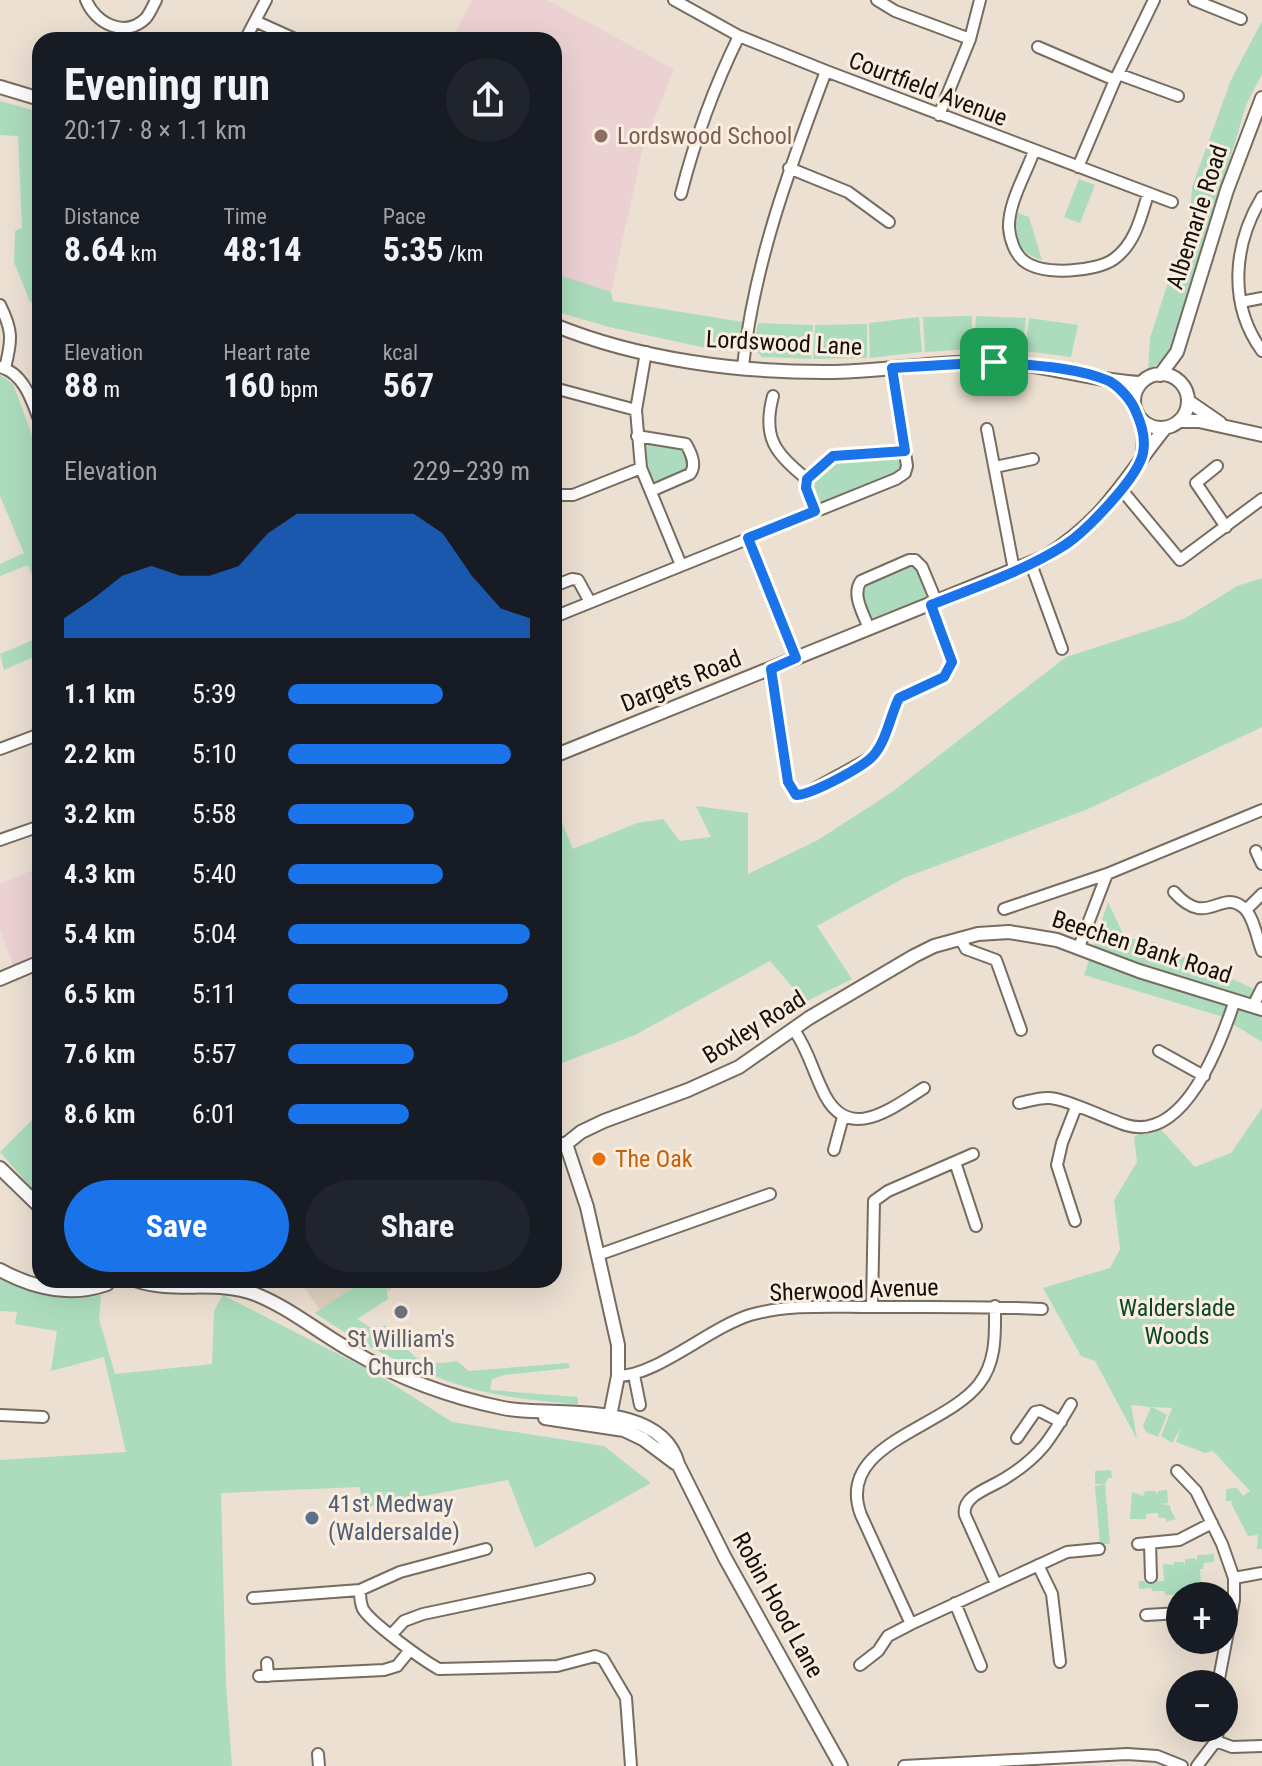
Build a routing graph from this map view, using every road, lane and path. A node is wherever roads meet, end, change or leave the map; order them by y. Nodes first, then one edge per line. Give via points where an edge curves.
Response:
1 (86, 0) edge
2 (156, 0) edge
3 (266, 0) edge
4 (674, 0) edge
5 (877, 0) edge
6 (980, 0) edge
7 (1194, 0) edge
8 (1152, 1) edge
9 (1241, 19) dead end
10 (255, 21) junction
11 (249, 32) edge
12 (279, 32) edge
13 (739, 36) junction
14 (970, 39) junction
15 (1038, 47) dead end
16 (826, 71) junction
17 (1117, 77) junction
18 (0, 87) edge
19 (1178, 96) dead end
20 (32, 97) edge
21 (1262, 98) edge
22 (939, 115) junction
23 (1034, 151) junction
24 (1078, 167) junction
25 (789, 168) junction
26 (681, 194) dead end
27 (1148, 194) junction
28 (1262, 197) edge
29 (1172, 202) dead end
30 (889, 222) dead end
31 (1262, 298) edge
32 (1241, 302) junction
33 (0, 305) edge
34 (562, 327) edge
35 (1262, 351) edge
36 (646, 352) junction
37 (1177, 352) junction
38 (743, 366) junction
39 (3, 367) edge
40 (892, 368) junction
41 (1160, 375) junction
42 (1179, 381) junction
43 (1111, 382) junction
44 (1141, 383) junction
45 (562, 390) edge
46 (773, 396) dead end
47 (1188, 401) junction
48 (32, 404) edge
49 (1134, 405) junction
50 (636, 410) junction
51 (1141, 419) junction
52 (1179, 421) junction
53 (1223, 425) junction
54 (1165, 428) junction
55 (987, 429) dead end
56 (1262, 435) edge
57 (637, 436) junction
58 (905, 451) junction
59 (1143, 456) junction
60 (1033, 459) dead end
61 (1217, 466) dead end
62 (995, 467) junction
63 (641, 468) junction
64 (807, 479) junction
65 (1121, 489) junction
66 (651, 491) junction
67 (562, 495) edge
68 (1262, 499) edge
69 (815, 511) junction
70 (1226, 527) junction
71 (748, 538) junction
72 (1031, 564) junction
73 (681, 565) junction
74 (1014, 570) junction
75 (562, 583) edge
76 (590, 602) junction
77 (934, 604) junction
78 (562, 614) edge
79 (869, 629) junction
80 (1062, 649) dead end
81 (796, 658) junction
82 (771, 669) junction
83 (32, 737) edge
84 (0, 749) edge
85 (562, 753) edge
86 (1262, 810) edge
87 (32, 829) edge
88 (0, 840) edge
89 (1107, 874) junction
90 (1174, 892) dead end
91 (1262, 894) edge
92 (1004, 909) dead end
93 (1246, 910) junction
94 (960, 938) junction
95 (1079, 947) junction
96 (1262, 951) edge
97 (32, 965) edge
98 (0, 979) edge
99 (1262, 988) edge
100 (1235, 1000) junction
101 (1257, 1008) edge
102 (794, 1030) junction
103 (1021, 1030) dead end
104 (1159, 1051) dead end
105 (1204, 1076) junction
106 (924, 1088) dead end
107 (1019, 1103) dead end
108 (1076, 1107) junction
109 (843, 1117) junction
110 (562, 1142) edge
111 (562, 1147) edge
112 (834, 1150) dead end
113 (973, 1154) dead end
114 (955, 1162) junction
115 (0, 1168) edge
116 (770, 1194) dead end
117 (32, 1199) edge
118 (1075, 1221) dead end
119 (976, 1226) dead end
120 (598, 1255) junction
121 (0, 1270) edge
122 (32, 1282) edge
123 (52, 1288) edge
124 (90, 1288) edge
125 (211, 1288) edge
126 (995, 1306) junction
127 (872, 1307) junction
128 (1042, 1309) dead end
129 (634, 1375) junction
130 (618, 1376) junction
131 (1071, 1404) dead end
132 (640, 1405) dead end
133 (0, 1415) edge
134 (43, 1417) dead end
135 (609, 1421) junction
136 (1061, 1422) junction
137 (1017, 1438) dead end
138 (1177, 1471) dead end
139 (1212, 1523) junction
140 (1150, 1543) junction
141 (1138, 1544) dead end
142 (486, 1549) dead end
143 (1099, 1549) dead end
144 (1038, 1565) junction
145 (1262, 1573) edge
146 (1151, 1577) dead end
147 (1234, 1578) junction
148 (589, 1579) dead end
149 (1234, 1582) edge
150 (996, 1584) junction
151 (360, 1590) junction
152 (253, 1598) dead end
153 (955, 1603) junction
154 (1166, 1614) edge
155 (1146, 1615) dead end
156 (911, 1624) junction
157 (392, 1634) junction
158 (410, 1650) junction
159 (1060, 1662) dead end
160 (267, 1663) dead end
161 (860, 1665) dead end
162 (981, 1666) dead end
163 (1215, 1742) edge
164 (1219, 1742) edge
165 (1262, 1746) edge
166 (318, 1754) dead end
167 (319, 1766) edge
168 (631, 1766) edge
169 (841, 1766) edge
170 (904, 1766) edge
171 (1182, 1766) edge
172 (1197, 1766) edge

1 - 2 street via 95,17 116,27 138,24
3 - 10 street
4 - 13 street, Courtfield Avenue
5 - 14 street
6 - 14 street
7 - 9 street
8 - 17 street
10 - 11 street
10 - 12 street
13 - 16 street, Courtfield Avenue
13 - 26 street via 708,106
14 - 22 street
15 - 17 street
16 - 22 street, Courtfield Avenue
16 - 25 street
17 - 19 street
17 - 24 street
18 - 20 street
21 - 37 street, Albemarle Road
22 - 23 street, Courtfield Avenue
23 - 24 street, Courtfield Avenue
23 - 27 street via 1009,229 1015,250 1030,265 1069,270 1096,268 1114,259 1134,235
24 - 27 street, Courtfield Avenue
25 - 30 street via 848,192
25 - 38 street via 760,274
27 - 29 street, Courtfield Avenue
28 - 32 street via 1244,231 1238,257
31 - 32 street
32 - 35 street
33 - 39 street via 12,341
34 - 36 street, Lordswood Lane
36 - 38 street, Lordswood Lane
36 - 50 street
37 - 41 street, Albemarle Road
37 - 42 street, Albemarle Road
38 - 40 street, Lordswood Lane via 814,371
39 - 48 street via 22,382
40 - 43 street, Lordswood Lane via 994,362
40 - 58 street
41 - 42 street
41 - 44 street, Lordswood Lane
42 - 47 street
43 - 44 street, Lordswood Lane
43 - 49 street, Lordswood Lane
44 - 49 street
45 - 50 street
46 - 64 street via 768,412 773,445
47 - 52 street
47 - 53 street
49 - 51 street, Lordswood Lane
50 - 57 street
51 - 54 street
51 - 59 street
52 - 53 street
52 - 54 street
53 - 56 street
54 - 59 street, Dargets Road
55 - 62 street
57 - 63 street
57 - 66 street via 686,444 692,459 690,474
58 - 64 street via 833,456
58 - 69 street via 905,473 896,479
59 - 65 street, Dargets Road
60 - 62 street
61 - 70 street via 1196,483
62 - 74 street
63 - 66 street
63 - 67 street
64 - 69 street
65 - 70 street via 1180,560
65 - 72 street, Dargets Road via 1080,533
66 - 73 street
68 - 70 street
69 - 71 street
71 - 73 street
71 - 81 street
72 - 74 street, Dargets Road
72 - 80 street
73 - 76 street
74 - 77 street, Dargets Road
75 - 76 street via 578,580
76 - 78 street
77 - 79 street, Dargets Road
77 - 79 street via 922,567 909,560 857,585
77 - 82 street via 952,662 944,677 899,698 872,757 803,795 796,795 788,782
79 - 81 street, Dargets Road
81 - 82 street, Dargets Road
82 - 85 street, Dargets Road
83 - 84 street
86 - 89 street
87 - 88 street
89 - 92 street
89 - 95 street
90 - 93 street via 1196,909 1227,902
91 - 93 street
93 - 96 street
94 - 95 street, Beechen Bank Road via 1009,932
94 - 102 street, Boxley Road via 914,956
94 - 103 street via 966,949 996,960
95 - 100 street, Beechen Bank Road
97 - 98 street
99 - 101 street
100 - 101 street, Beechen Bank Road
100 - 105 street
102 - 109 street via 827,1100
102 - 110 street, Boxley Road via 726,1074
104 - 105 street
105 - 108 street via 1174,1113 1145,1127
106 - 109 street via 863,1120
107 - 108 street via 1050,1098
108 - 118 street via 1057,1165
109 - 112 street
111 - 120 street via 580,1184
113 - 114 street
114 - 119 street
114 - 127 street via 874,1201
115 - 117 street
116 - 120 street
120 - 130 street via 618,1345
121 - 122 street
123 - 124 street
125 - 135 street via 241,1289 284,1307 384,1369 449,1396 540,1417
126 - 127 street, Sherwood Avenue
126 - 128 street, Sherwood Avenue
126 - 156 street via 994,1347 979,1385 960,1403 875,1456 856,1483 855,1500
127 - 129 street, Sherwood Avenue via 794,1307 751,1315
129 - 130 street, Sherwood Avenue
129 - 132 street
130 - 135 street
131 - 136 street
133 - 134 street
135 - 169 street, Robin Hood Lane via 678,1464
136 - 137 street via 1035,1412
136 - 150 street via 1040,1453 964,1507
138 - 139 street via 1196,1491
139 - 140 street via 1179,1540
139 - 147 street
140 - 141 street
140 - 146 street
142 - 151 street via 400,1572
143 - 144 street via 1067,1552
144 - 150 street
144 - 159 street via 1052,1594
145 - 147 street
147 - 149 street
148 - 157 street via 423,1614 404,1621
150 - 153 street
151 - 152 street
151 - 157 street via 370,1618
153 - 156 street
153 - 162 street
154 - 155 street
156 - 161 street via 888,1636
157 - 158 street
158 - 160 street via 397,1666 384,1670 264,1676
158 - 168 street via 439,1669 557,1666 595,1656 603,1659 626,1698
163 - 172 street
164 - 165 street
166 - 167 street
170 - 171 street via 1127,1754 1157,1756

